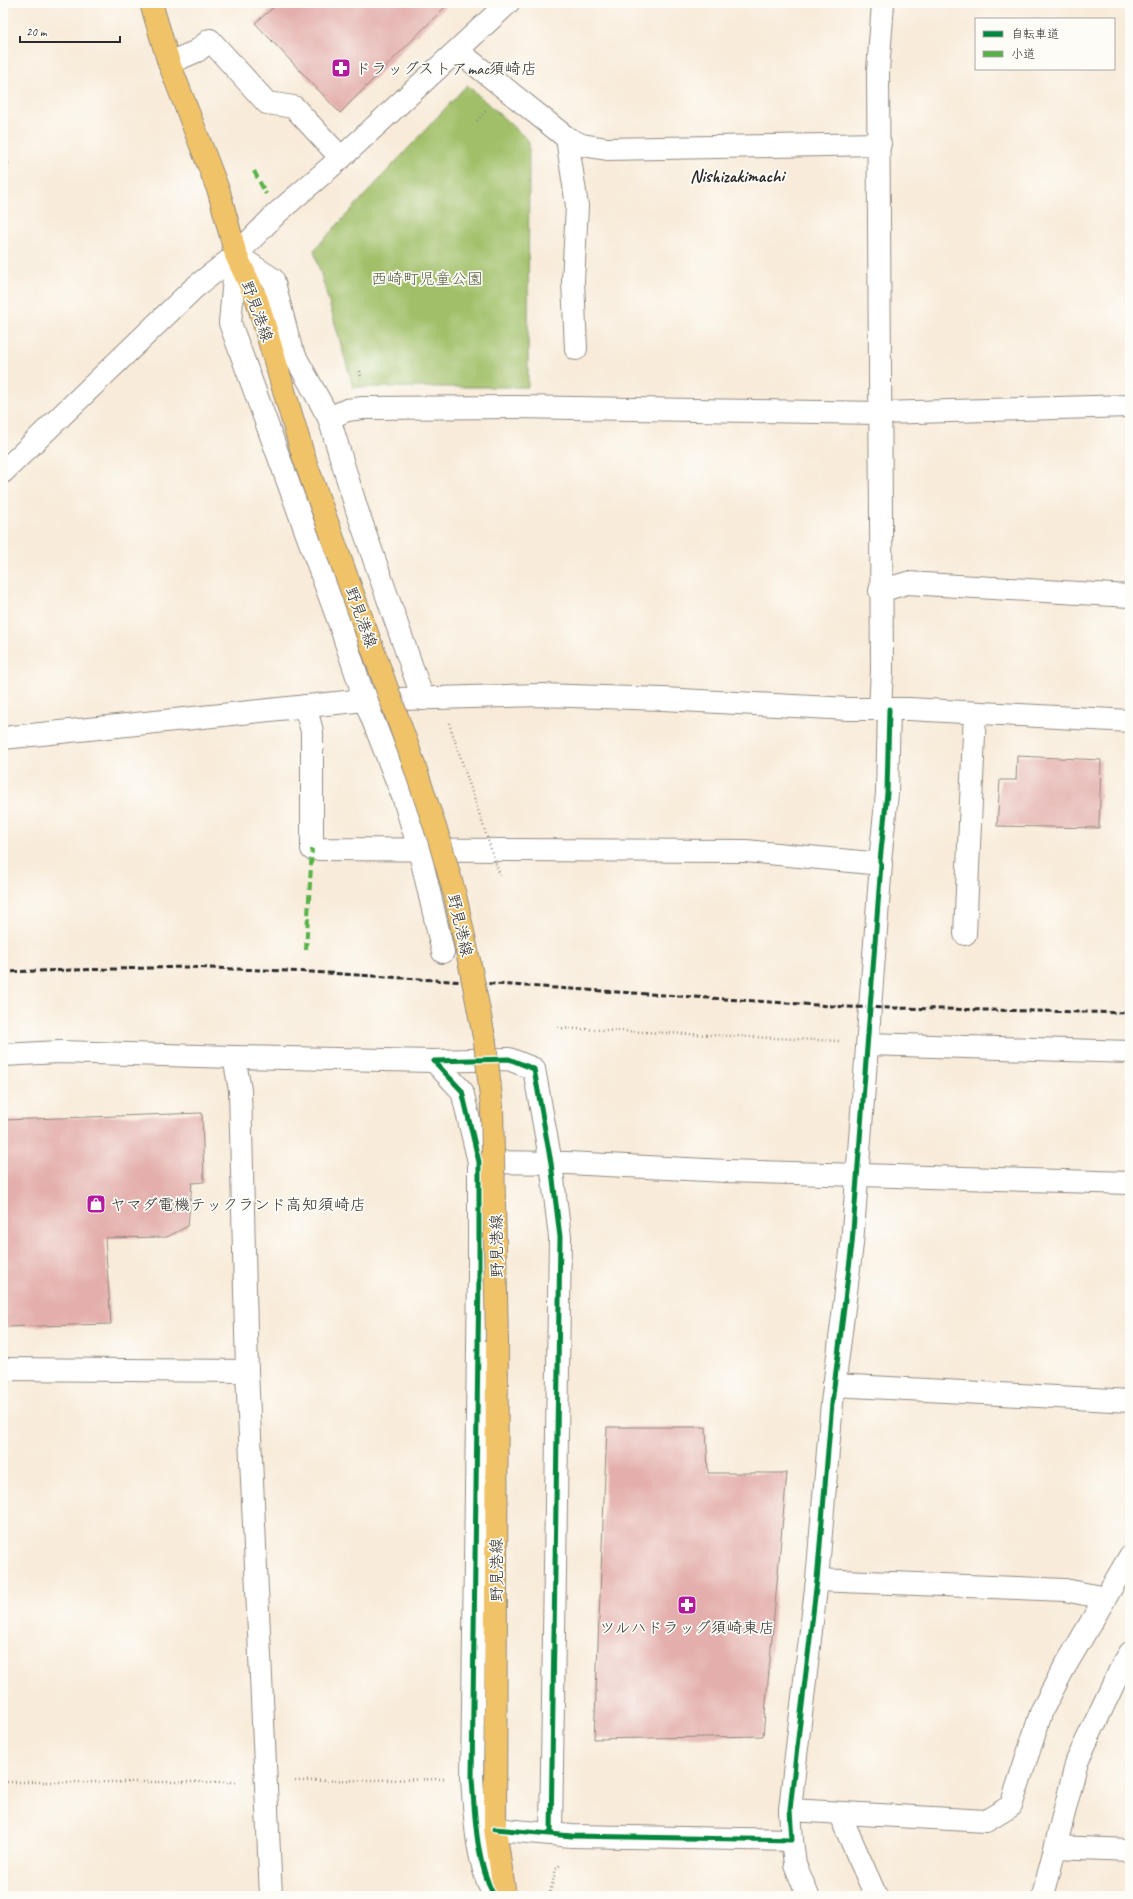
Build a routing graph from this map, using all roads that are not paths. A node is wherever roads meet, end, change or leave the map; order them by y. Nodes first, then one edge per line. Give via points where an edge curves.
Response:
1 (150, 3) edge
2 (508, 3) edge
3 (882, 3) edge
4 (458, 51) junction
5 (169, 63) junction
6 (567, 138) junction
7 (880, 144) junction
8 (341, 158) junction
9 (236, 255) junction
10 (576, 349) dead end
11 (1130, 406) edge
12 (880, 413) junction
13 (329, 418) junction
14 (3, 472) edge
15 (880, 591) junction
16 (1130, 596) edge
17 (424, 699) junction
18 (365, 700) junction
19 (305, 706) junction
20 (884, 709) junction
21 (975, 713) junction
22 (1130, 721) edge
23 (3, 738) edge
24 (419, 848) junction
25 (881, 864) junction
26 (965, 934) dead end
27 (443, 952) dead end
28 (868, 1044) junction
29 (1130, 1052) edge
30 (3, 1055) edge
31 (234, 1057) junction
32 (434, 1061) junction
33 (479, 1162) junction
34 (552, 1163) junction
35 (856, 1174) junction
36 (1130, 1182) edge
37 (3, 1369) edge
38 (247, 1371) junction
39 (834, 1385) junction
40 (1130, 1402) edge
41 (1130, 1556) edge
42 (817, 1580) junction
43 (1105, 1598) junction
44 (1130, 1653) edge
45 (790, 1810) junction
46 (839, 1813) junction
47 (495, 1829) junction
48 (551, 1833) junction
49 (792, 1840) junction
50 (1056, 1847) junction
51 (1130, 1850) edge
52 (270, 1896) edge
53 (494, 1896) edge
54 (505, 1896) edge
55 (808, 1896) edge
56 (876, 1896) edge
57 (1043, 1896) edge

1 - 5 main road, 野見港線
2 - 4 street
3 - 7 street via 878,71
4 - 6 street
4 - 8 street
5 - 8 street via 197,51 210,40 267,103 294,107
5 - 9 main road, 野見港線 via 219,192
6 - 7 street via 582,145 607,149
6 - 10 street via 577,206 573,281
7 - 12 street
8 - 9 street via 277,213
9 - 13 street via 273,279 291,349
9 - 14 street via 194,288
9 - 18 street via 230,323
9 - 47 main road, 野見港線, bridge via 257,300 304,458 426,802 455,895 485,1042 492,1107 497,1340
11 - 12 street
12 - 13 street via 515,407 363,408 347,410
12 - 15 street
13 - 17 street via 356,510
15 - 16 street via 907,583
15 - 20 street
17 - 18 street
17 - 20 street via 541,695
18 - 19 street
18 - 24 street via 404,799
19 - 23 street
19 - 24 street via 312,731 312,849
20 - 21 street
20 - 25 street via 887,793
21 - 22 street
21 - 26 street
24 - 25 street via 746,851
24 - 27 street
25 - 28 street
28 - 29 street
28 - 35 street
30 - 31 street via 59,1052
31 - 32 street
31 - 38 street via 240,1090
32 - 33 street via 462,1091
32 - 34 street via 509,1059 534,1069
33 - 34 street
33 - 53 street via 472,1778 477,1839 486,1882
34 - 35 street
34 - 48 street via 560,1237
35 - 36 street
35 - 39 street via 852,1244
37 - 38 street
38 - 52 street
39 - 40 street
39 - 42 street
41 - 43 street
42 - 43 street via 1065,1590
42 - 45 street
43 - 46 street via 1042,1710 1011,1806 986,1820
44 - 50 street via 1077,1761
45 - 46 street
45 - 49 street
46 - 56 street
47 - 48 street
47 - 54 main road, 野見港線
48 - 49 street via 572,1836
49 - 55 street via 795,1864
50 - 51 street
50 - 57 street

